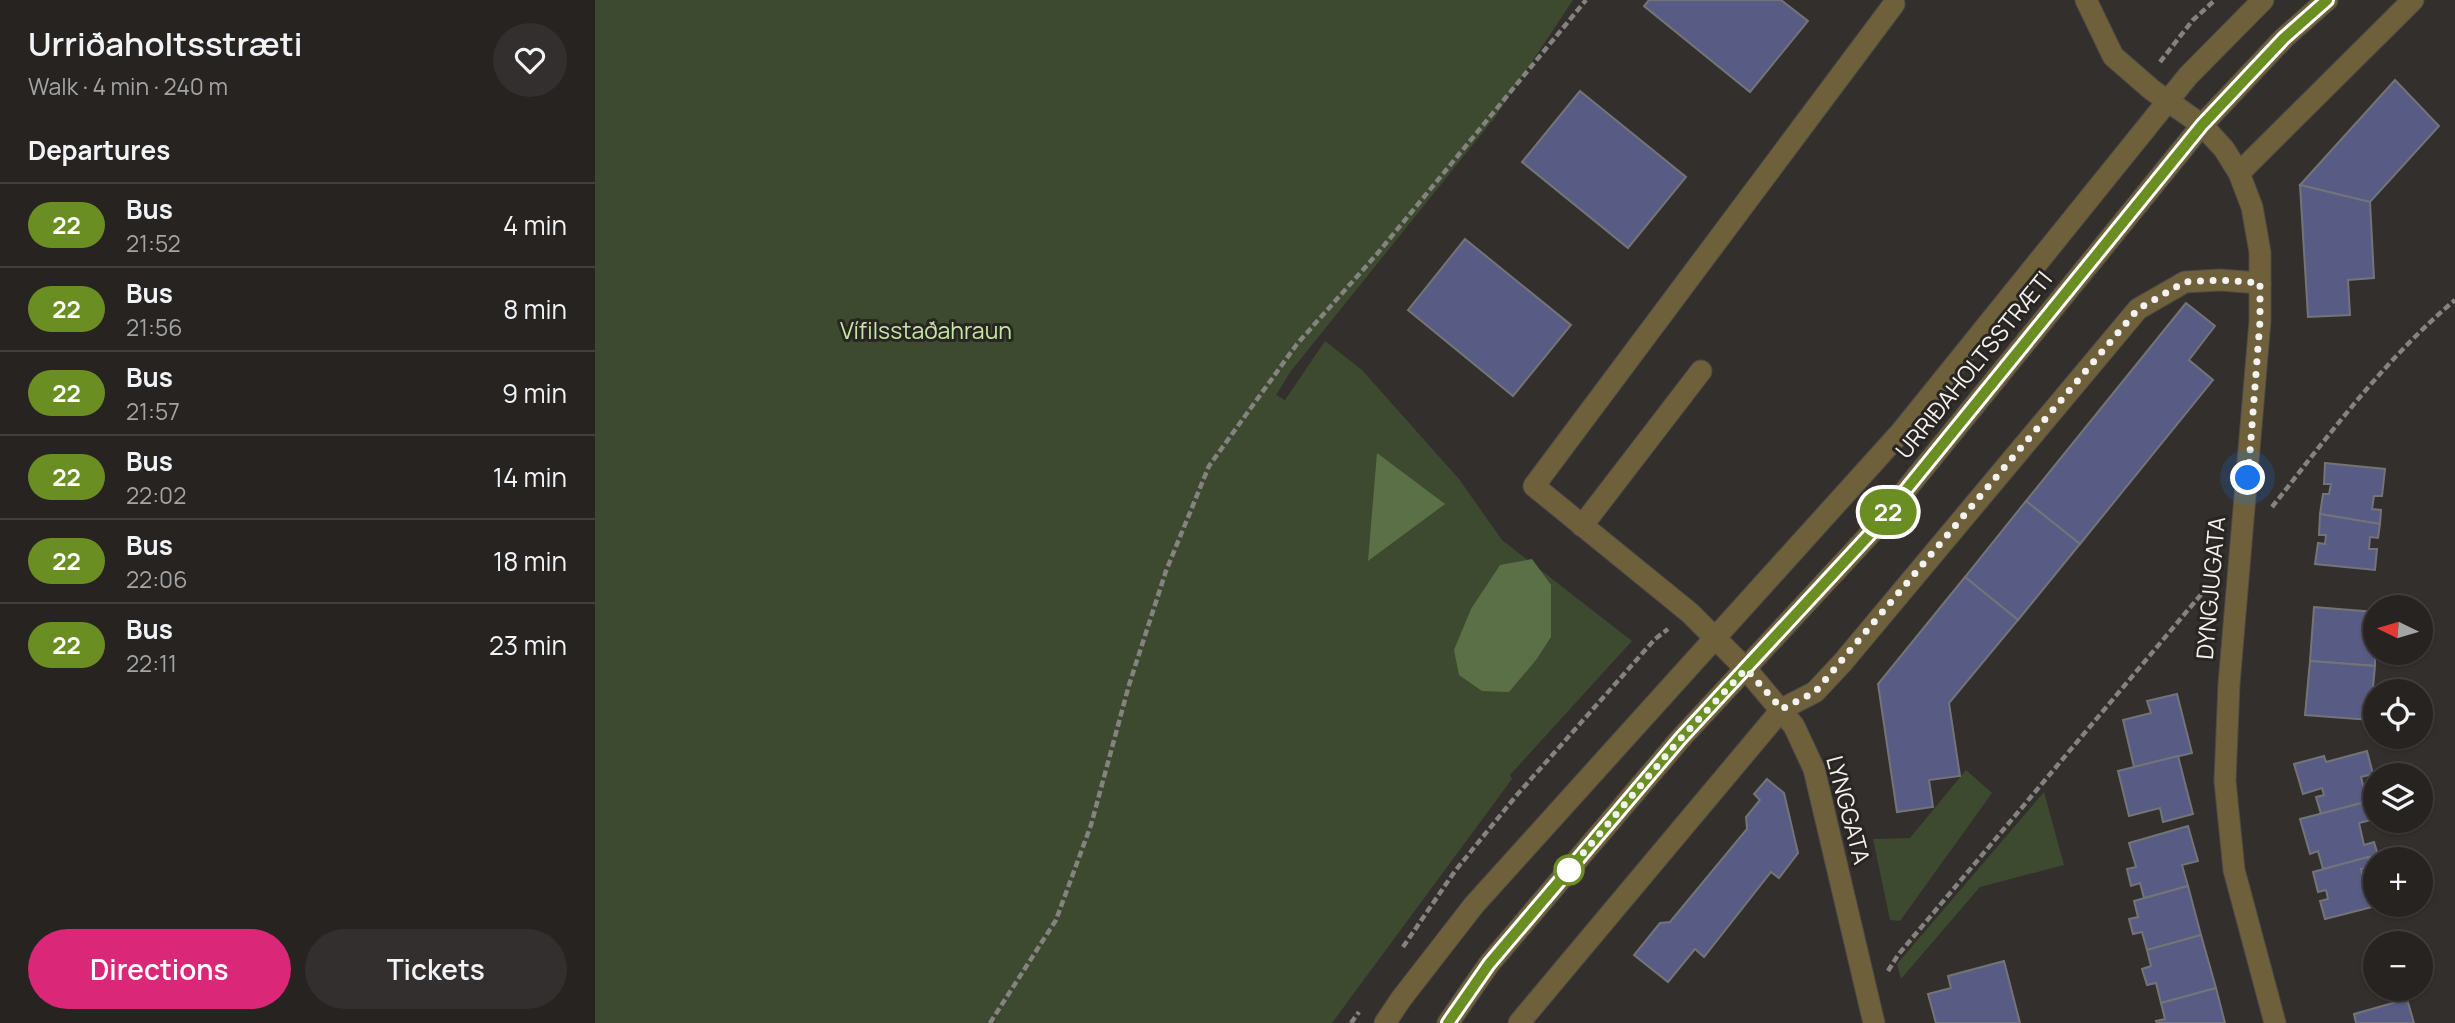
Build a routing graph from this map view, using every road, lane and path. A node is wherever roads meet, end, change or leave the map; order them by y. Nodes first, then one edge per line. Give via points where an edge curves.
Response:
1 (1587, 0) edge
2 (2085, 0) edge
3 (2215, 0) edge
4 (2263, 0) edge
5 (2327, 0) edge
6 (2413, 0) edge
7 (1894, 4) dead end
8 (2144, 83) junction
9 (2168, 101) junction
10 (2202, 125) junction
11 (2239, 173) junction
12 (2260, 283) junction
13 (2455, 300) edge
14 (1701, 371) dead end
15 (1582, 526) junction
16 (2242, 544) junction
17 (2212, 581) dead end
18 (1690, 613) junction
19 (1716, 639) junction
20 (1746, 669) junction
21 (1782, 709) junction
22 (1403, 948) dead end
23 (1366, 1003) dead end
24 (1871, 1013) edge
25 (990, 1023) edge
26 (1351, 1023) edge
27 (1385, 1023) edge
28 (1448, 1023) edge
29 (1519, 1023) edge
30 (2275, 1023) edge

1 - 25 path via 1297,344 1209,466 1166,571 1091,825 1056,920
2 - 8 street, DYNGJUGATA via 2113,56
3 - 8 path via 2193,20
4 - 9 street, URRIÐAHOLTSSTRÆTI
5 - 10 street, URRIÐAHOLTSSTRÆTI via 2284,38
6 - 11 street
7 - 15 street via 1534,486
8 - 9 street, DYNGJUGATA
9 - 10 street, DYNGJUGATA
9 - 19 street, URRIÐAHOLTSSTRÆTI via 1901,432
10 - 11 street, DYNGJUGATA
10 - 20 street, URRIÐAHOLTSSTRÆTI via 1870,534
11 - 12 street, DYNGJUGATA via 2252,207
12 - 16 street, DYNGJUGATA
12 - 21 street via 2185,282 2138,309 1843,662 1815,692
13 - 16 path via 2368,386
14 - 15 street
15 - 18 street
16 - 30 street, DYNGJUGATA via 2225,781 2234,870
17 - 24 path via 1898,955
18 - 19 street
18 - 22 path via 1655,639 1516,796 1455,871
19 - 20 street, LYNGGATA
19 - 27 street, URRIÐAHOLTSSTRÆTI via 1474,905
20 - 21 street, LYNGGATA
20 - 28 street, URRIÐAHOLTSSTRÆTI via 1681,738 1497,954
21 - 24 street, LYNGGATA via 1814,769
21 - 29 street
23 - 26 path

